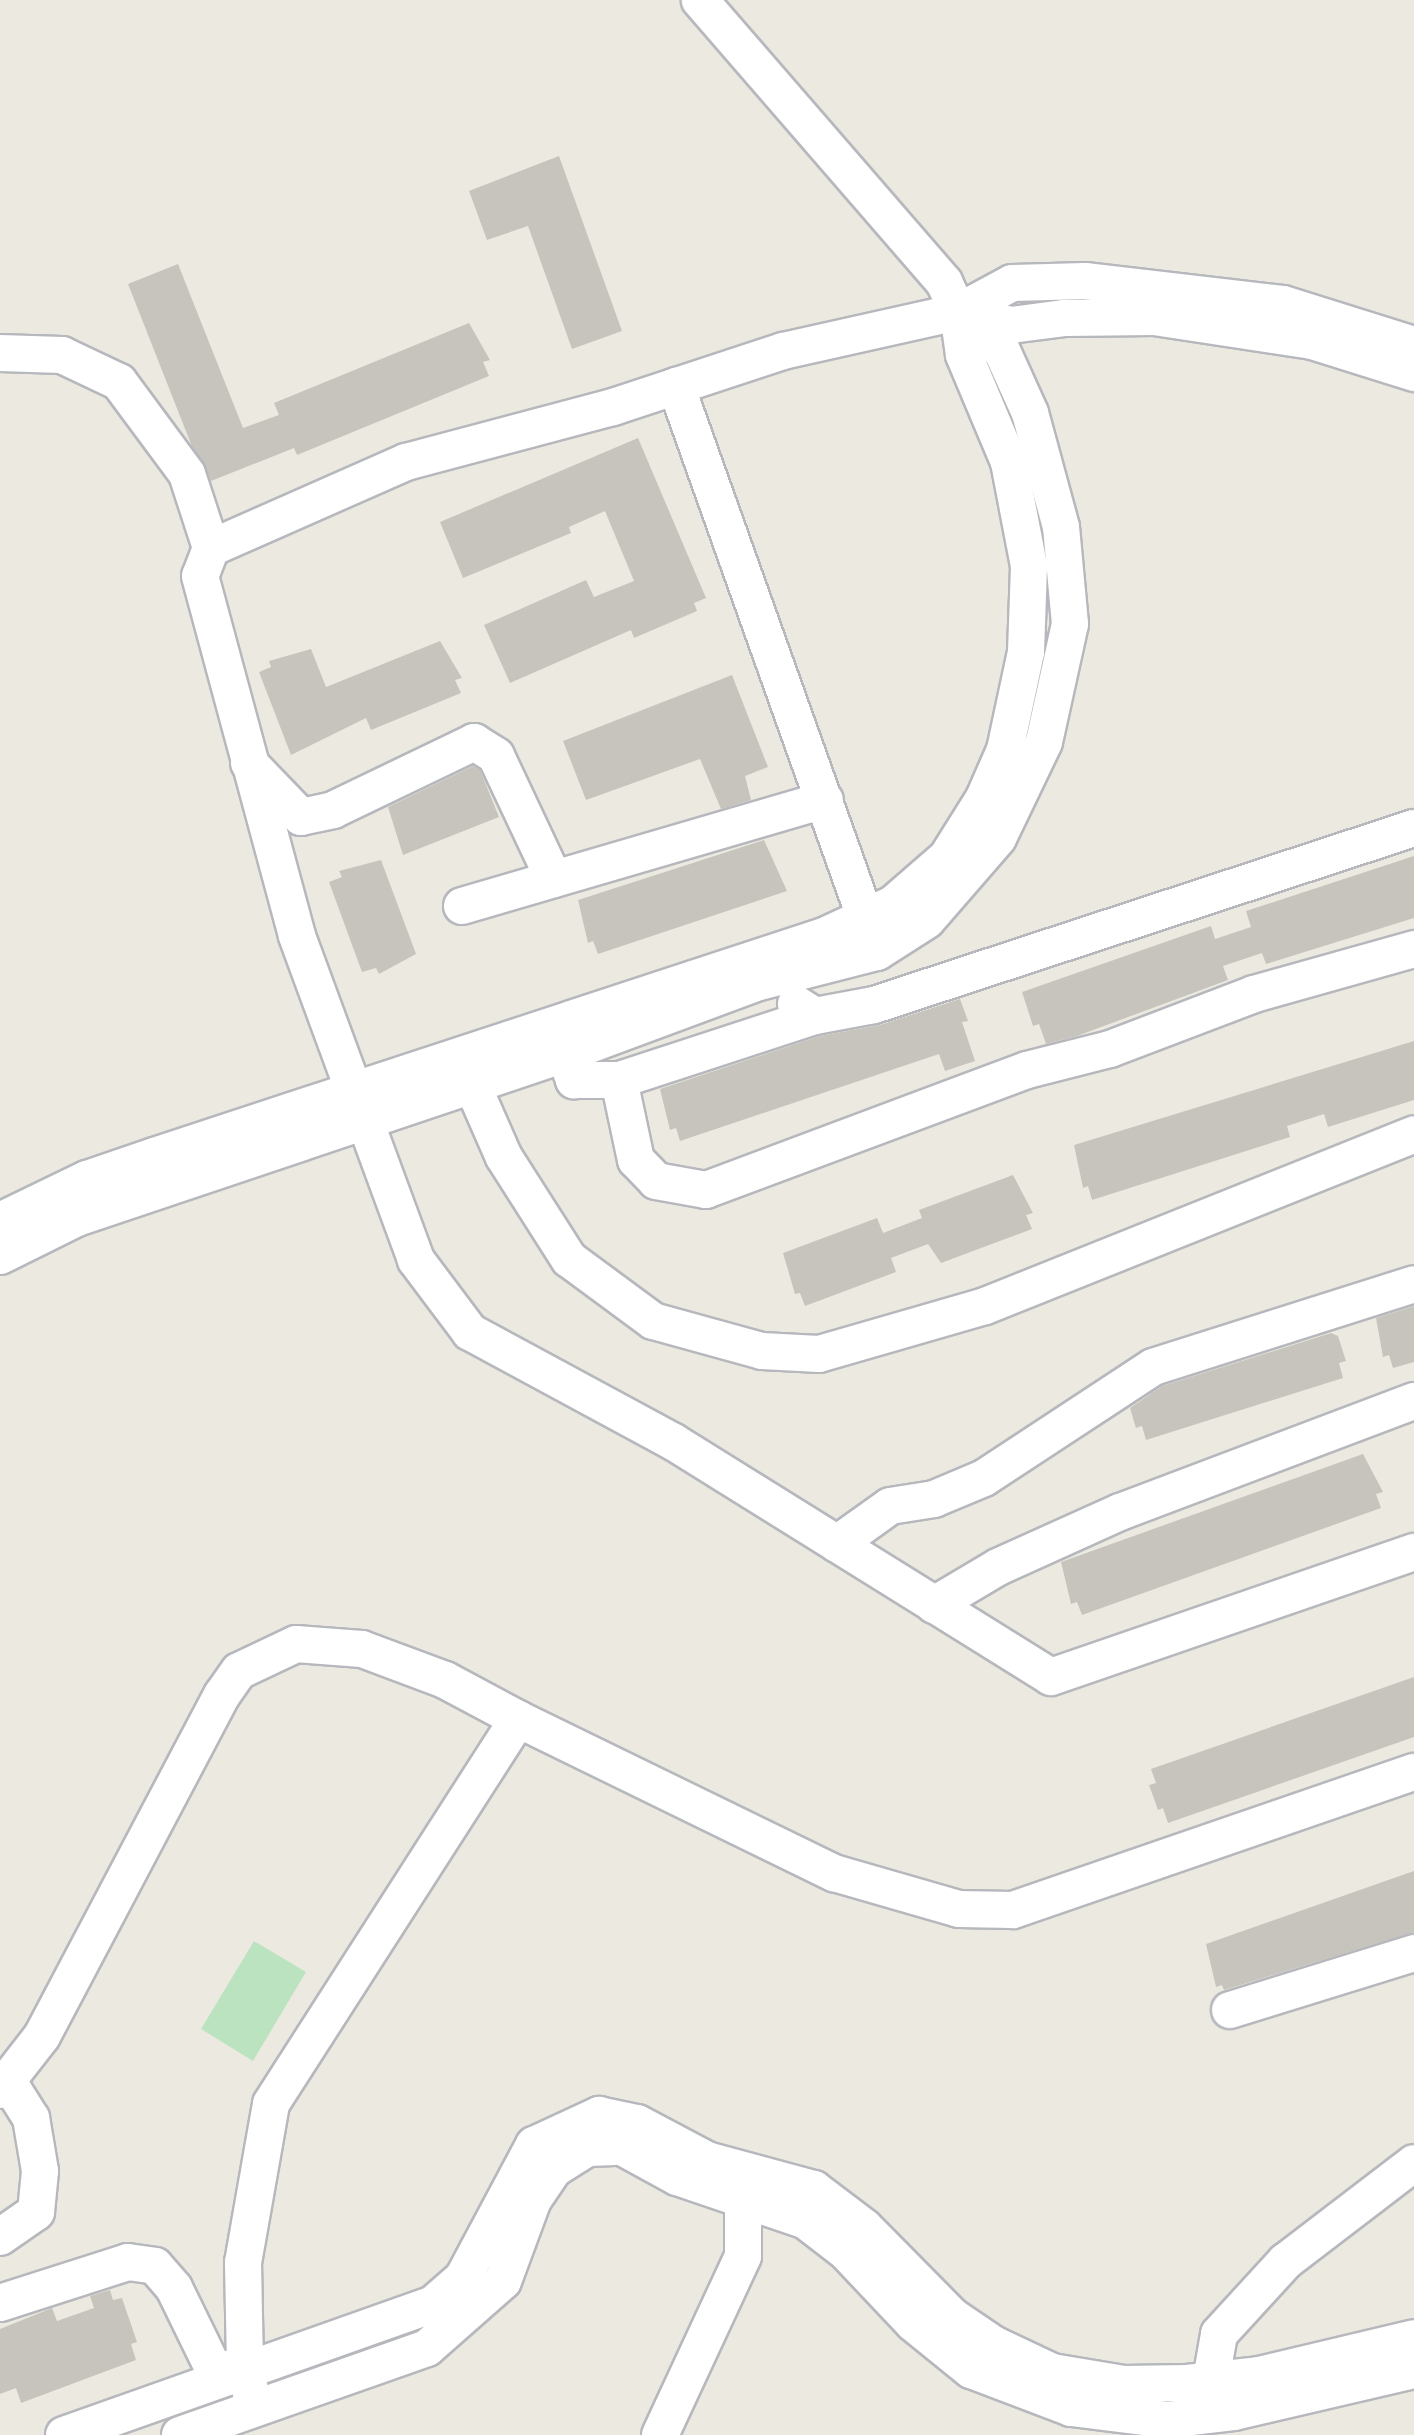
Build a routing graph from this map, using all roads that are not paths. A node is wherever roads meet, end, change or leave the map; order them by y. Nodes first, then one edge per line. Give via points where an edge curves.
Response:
1 (700, 0) edge
2 (958, 312) junction
3 (1414, 345) edge
4 (0, 353) edge
5 (1414, 373) edge
6 (676, 386) junction
7 (211, 548) junction
8 (247, 761) junction
9 (825, 800) junction
10 (1414, 828) edge
11 (554, 879) junction
12 (462, 906) dead end
13 (864, 917) junction
14 (1414, 949) edge
15 (877, 952) junction
16 (749, 971) junction
17 (815, 1016) junction
18 (565, 1054) junction
19 (466, 1071) junction
20 (619, 1080) junction
21 (358, 1107) junction
22 (1414, 1134) edge
23 (0, 1221) edge
24 (0, 1256) edge
25 (1414, 1284) edge
26 (1414, 1401) edge
27 (837, 1544) junction
28 (1414, 1552) edge
29 (934, 1605) junction
30 (518, 1719) junction
31 (1414, 1772) edge
32 (1405, 1965) edge
33 (1230, 2010) dead end
34 (4, 2086) edge
35 (1414, 2163) edge
36 (744, 2184) junction
37 (0, 2237) edge
38 (0, 2303) edge
39 (1414, 2338) edge
40 (1414, 2370) edge
41 (245, 2371) junction
42 (1207, 2398) junction
43 (255, 2408) junction
44 (64, 2435) edge
45 (180, 2435) edge
46 (660, 2435) edge

1 - 2 street via 944,282
2 - 3 street via 1012,283 1099,282 1283,304
2 - 5 street via 1011,325 1064,318 1154,317 1312,341
2 - 6 street via 783,351
2 - 13 street via 964,355 1009,462 1023,517 1029,566 1026,652 1005,750 977,810 947,857 893,904
2 - 15 street via 1002,351 1030,413 1061,527 1070,624 1044,742 998,838 927,920
4 - 7 street via 62,355 119,382 187,474
6 - 7 street via 406,462
6 - 9 street via 716,509
7 - 8 street via 200,576
8 - 11 street via 301,817 333,810 474,742 496,756
8 - 21 street via 297,936
9 - 11 street
9 - 13 street
10 - 17 street via 874,1005
11 - 12 street
13 - 15 street
13 - 16 street
14 - 20 street via 1254,994 1110,1049 1027,1070 706,1190 656,1181 636,1160
15 - 16 street
16 - 17 street
16 - 18 street
16 - 19 street
17 - 20 street
18 - 19 street
18 - 20 street via 574,1080
19 - 21 street
19 - 22 street via 486,1124 569,1259 653,1321 762,1351 819,1354 985,1306
21 - 23 street via 100,1174
21 - 24 street via 77,1218
21 - 27 street via 416,1260 470,1332 672,1441
25 - 27 street via 1153,1367 984,1478 934,1499 890,1506
26 - 29 street via 1120,1512 998,1567
27 - 29 street
28 - 29 street via 1051,1677
30 - 31 street via 834,1873 959,1909 1013,1910
30 - 34 street via 445,1680 362,1649 296,1644 251,1663 222,1695 42,2036
30 - 41 street via 271,2104 243,2262
32 - 33 street
34 - 37 street via 31,2118 40,2171 36,2212
35 - 42 street via 1286,2261 1219,2334
36 - 41 street via 637,2123 599,2115 534,2145 463,2278 432,2305 303,2355
36 - 42 street via 814,2189 843,2207 952,2316 993,2344 1052,2372
36 - 43 street via 677,2177 622,2147 588,2148 554,2169 533,2200 503,2281 427,2348
36 - 46 street via 743,2256
38 - 41 street via 128,2262 155,2266 174,2288 213,2368
39 - 42 street via 1259,2375
40 - 42 street
41 - 43 street
41 - 44 street
43 - 45 street

